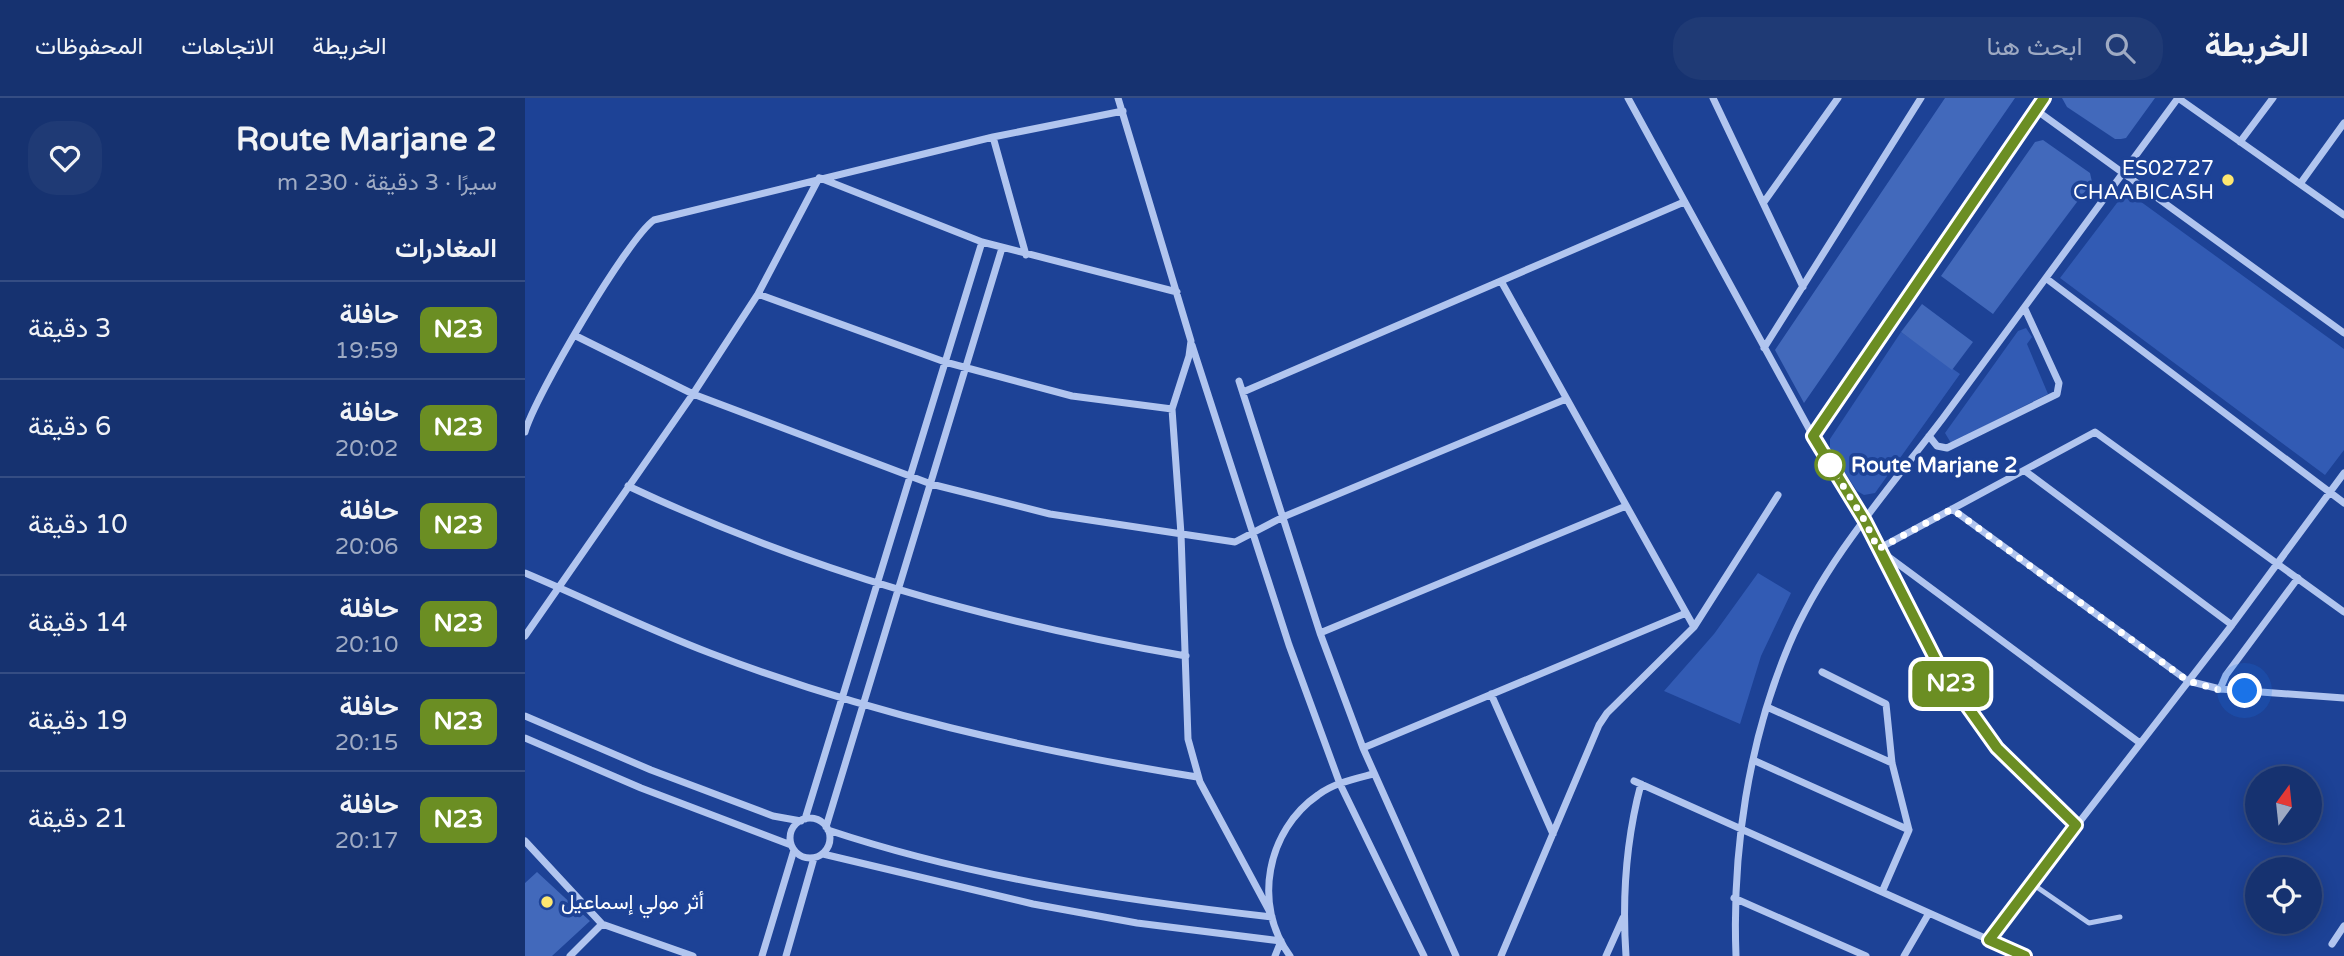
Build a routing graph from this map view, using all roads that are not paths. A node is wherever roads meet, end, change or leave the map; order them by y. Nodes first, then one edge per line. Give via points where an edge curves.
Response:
1 (1118, 98) edge
2 (1628, 98) edge
3 (1713, 98) edge
4 (1838, 98) edge
5 (1921, 98) edge
6 (2044, 98) edge
7 (2178, 98) edge
8 (2273, 98) edge
9 (2036, 110) junction
10 (1123, 111) junction
11 (2344, 123) edge
12 (993, 137) junction
13 (2240, 142) junction
14 (2125, 172) junction
15 (819, 178) junction
16 (2300, 184) junction
17 (1684, 202) junction
18 (1764, 202) junction
19 (2344, 215) edge
20 (982, 242) junction
21 (1002, 248) junction
22 (1026, 255) junction
23 (2047, 279) junction
24 (1501, 281) junction
25 (1804, 287) junction
26 (1177, 292) junction
27 (758, 294) junction
28 (2025, 309) junction
29 (2344, 333) edge
30 (576, 336) junction
31 (1191, 341) junction
32 (1764, 348) junction
33 (945, 362) junction
34 (967, 368) junction
35 (1239, 381) dead end
36 (1243, 392) junction
37 (693, 394) junction
38 (1566, 399) junction
39 (1172, 409) junction
40 (525, 432) edge
41 (1813, 436) junction
42 (1929, 436) junction
43 (2025, 471) junction
44 (2344, 473) edge
45 (909, 477) junction
46 (931, 484) junction
47 (628, 486) junction
48 (2330, 492) junction
49 (1778, 495) dead end
50 (2344, 503) edge
51 (1626, 506) junction
52 (1952, 509) junction
53 (1283, 517) junction
54 (1865, 521) junction
55 (1252, 533) junction
56 (1181, 534) junction
57 (1878, 549) junction
58 (2278, 563) junction
59 (525, 573) edge
60 (2298, 578) junction
61 (877, 585) junction
62 (559, 587) junction
63 (897, 591) junction
64 (2344, 612) edge
65 (1686, 613) junction
66 (2232, 625) junction
67 (1693, 627) junction
68 (1320, 633) junction
69 (525, 636) edge
70 (1186, 656) junction
71 (1822, 672) dead end
72 (2188, 681) junction
73 (2220, 690) junction
74 (1491, 694) junction
75 (841, 697) junction
76 (2344, 698) edge
77 (862, 704) junction
78 (1767, 707) junction
79 (525, 716) edge
80 (525, 738) edge
81 (2140, 743) junction
82 (1363, 748) junction
83 (1753, 760) junction
84 (1892, 763) junction
85 (1373, 774) junction
86 (1198, 777) junction
87 (1340, 783) junction
88 (803, 820) junction
89 (2076, 825) junction
90 (827, 828) junction
91 (1742, 829) junction
92 (1909, 830) junction
93 (1553, 834) junction
94 (525, 841) edge
95 (792, 847) junction
96 (823, 854) junction
97 (814, 858) junction
98 (2031, 883) junction
99 (1882, 892) junction
100 (1734, 898) junction
101 (1929, 913) junction
102 (1271, 915) junction
103 (1623, 916) junction
104 (2120, 917) dead end
105 (602, 925) junction
106 (2344, 926) edge
107 (1989, 940) junction
108 (1281, 941) junction
109 (2332, 944) dead end
110 (570, 956) edge
111 (693, 956) edge
112 (762, 956) edge
113 (786, 956) edge
114 (1275, 956) edge
115 (1290, 956) edge
116 (1424, 956) edge
117 (1457, 956) edge
118 (1501, 956) edge
119 (1606, 956) edge
120 (1626, 956) edge
121 (1736, 956) edge
122 (1865, 956) edge
123 (1904, 956) edge
124 (2025, 956) edge

1 - 10 street
2 - 17 street
3 - 18 street
4 - 18 street
5 - 25 street
6 - 9 street
7 - 13 street
7 - 14 street
8 - 13 street
9 - 14 street
9 - 41 street
10 - 12 street
10 - 26 street
11 - 16 street
12 - 15 street
12 - 22 street
13 - 16 street
14 - 23 street
14 - 29 street
15 - 20 street
15 - 27 street
15 - 30 street via 654,220 629,248
16 - 19 street
17 - 24 street
17 - 32 street
18 - 25 street
20 - 21 street
20 - 33 street
21 - 22 street
21 - 34 street
22 - 26 street
23 - 28 street
23 - 48 street
24 - 36 street
24 - 38 street
25 - 32 street
26 - 31 street
27 - 33 street
27 - 37 street
28 - 42 street
28 - 42 street via 2059,383 2057,394 1947,449
30 - 37 street
30 - 40 street via 536,401
31 - 39 street
31 - 55 street
32 - 41 street
33 - 34 street
33 - 45 street
34 - 39 street via 1072,396
34 - 46 street
35 - 36 street
36 - 53 street
37 - 45 street
37 - 47 street
38 - 51 street
38 - 53 street
39 - 56 street
41 - 54 street
42 - 54 street
43 - 52 street
43 - 58 street via 2095,432
43 - 66 street
44 - 48 street
45 - 46 street
45 - 61 street
46 - 56 street via 1050,514
46 - 63 street
47 - 61 street via 703,521
47 - 62 street
48 - 50 street
48 - 58 street
49 - 67 street
51 - 65 street
51 - 68 street
52 - 57 street
52 - 72 street
53 - 55 street
53 - 68 street
54 - 57 street
54 - 78 street via 1808,607
55 - 56 street via 1235,542
55 - 87 street
56 - 70 street
57 - 81 street
57 - 89 street via 1940,668 1997,748
58 - 60 street
58 - 66 street
59 - 62 street
60 - 64 street
60 - 73 street via 2226,675
61 - 63 street
61 - 75 street
62 - 69 street
62 - 75 street via 710,653
63 - 70 street via 1079,638
63 - 77 street
65 - 67 street
65 - 74 street
66 - 72 street
67 - 93 street via 1607,713
68 - 82 street
70 - 86 street via 1188,739
71 - 84 street via 1886,704
72 - 73 street
72 - 81 street
73 - 76 street
74 - 82 street
74 - 93 street
75 - 77 street
75 - 88 street
77 - 86 street via 1059,754
77 - 90 street
78 - 83 street
78 - 84 street
79 - 88 street via 773,816
80 - 95 street
81 - 89 street
82 - 85 street
83 - 91 street
83 - 92 street
84 - 92 street
85 - 87 street
85 - 117 street
86 - 102 street
87 - 102 street via 1304,806 1281,837 1269,874
87 - 116 street
88 - 90 street via 817,820
88 - 95 street via 790,834
89 - 98 street
90 - 96 street via 829,843
90 - 102 street via 1036,884 1136,901
91 - 99 street
91 - 100 street
91 - 103 street via 1638,782
92 - 99 street
93 - 118 street
94 - 105 street
95 - 97 street via 802,857
95 - 112 street
96 - 97 street
96 - 108 street via 1033,904
97 - 113 street
98 - 104 lane via 2089,923
98 - 107 street
99 - 101 street
100 - 121 street
100 - 122 street
101 - 107 street
101 - 123 street
102 - 108 street
103 - 119 street
103 - 120 street
105 - 110 street
105 - 111 street
106 - 109 street
107 - 124 street
108 - 114 street
108 - 115 street

